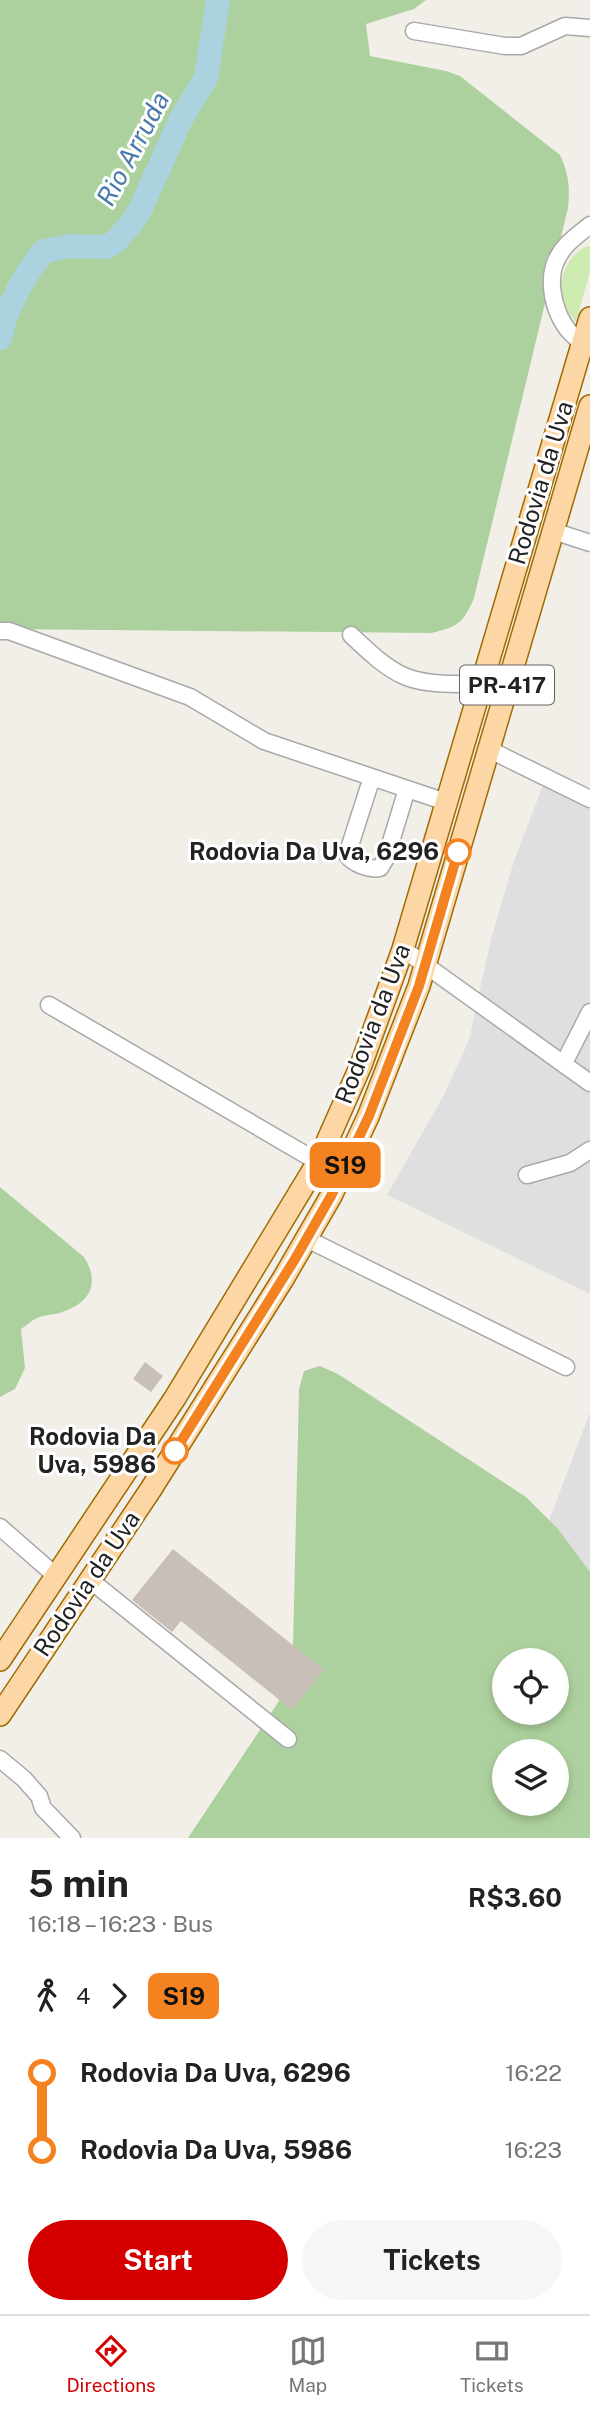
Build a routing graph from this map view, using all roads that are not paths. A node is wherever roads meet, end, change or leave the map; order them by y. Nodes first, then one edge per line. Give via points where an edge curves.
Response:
1 (590, 28) edge
2 (414, 32) dead end
3 (590, 225) edge
4 (590, 318) edge
5 (586, 344) edge
6 (590, 406) edge
7 (553, 531) junction
8 (590, 543) edge
9 (0, 631) edge
10 (351, 635) dead end
11 (481, 685) junction
12 (488, 749) junction
13 (372, 777) junction
14 (407, 789) junction
15 (590, 799) edge
16 (446, 802) junction
17 (403, 949) junction
18 (425, 963) junction
19 (49, 1005) dead end
20 (590, 1012) edge
21 (564, 1063) junction
22 (590, 1083) edge
23 (590, 1150) edge
24 (318, 1162) junction
25 (527, 1175) dead end
26 (307, 1239) junction
27 (566, 1367) dead end
28 (0, 1527) edge
29 (56, 1576) junction
30 (90, 1580) junction
31 (0, 1660) edge
32 (0, 1715) edge
33 (288, 1739) dead end
34 (0, 1759) edge
35 (72, 1838) edge

1 - 2 street via 565,26 521,46
3 - 5 street via 568,242 554,267 552,296 562,323
4 - 5 main road, Rodovia da Uva / PR-417
5 - 11 main road, Rodovia da Uva / PR-417
6 - 7 main road, Rodovia da Uva / PR-417
7 - 8 street
7 - 12 main road, Rodovia da Uva / PR-417
9 - 13 street via 190,697 264,741
10 - 11 street via 403,676 424,682
11 - 16 main road, Rodovia da Uva / PR-417
12 - 15 street
12 - 18 main road, Rodovia da Uva / PR-417
13 - 14 street
13 - 14 street via 347,856 373,869 380,868 386,858
14 - 16 street
16 - 17 main road, Rodovia da Uva / PR-417
17 - 18 street
17 - 24 main road, Rodovia da Uva / PR-417 via 361,1065
18 - 21 street
18 - 26 main road, Rodovia da Uva / PR-417 via 369,1116
19 - 24 street
20 - 21 street
21 - 22 street
23 - 25 street via 570,1163
24 - 29 main road, Rodovia da Uva / PR-417 via 175,1398
26 - 27 street
26 - 30 main road, Rodovia da Uva / PR-417
28 - 29 street
29 - 31 main road, Rodovia da Uva / PR-417
30 - 32 main road, Rodovia da Uva / PR-417
30 - 33 street
34 - 35 street via 23,1779

